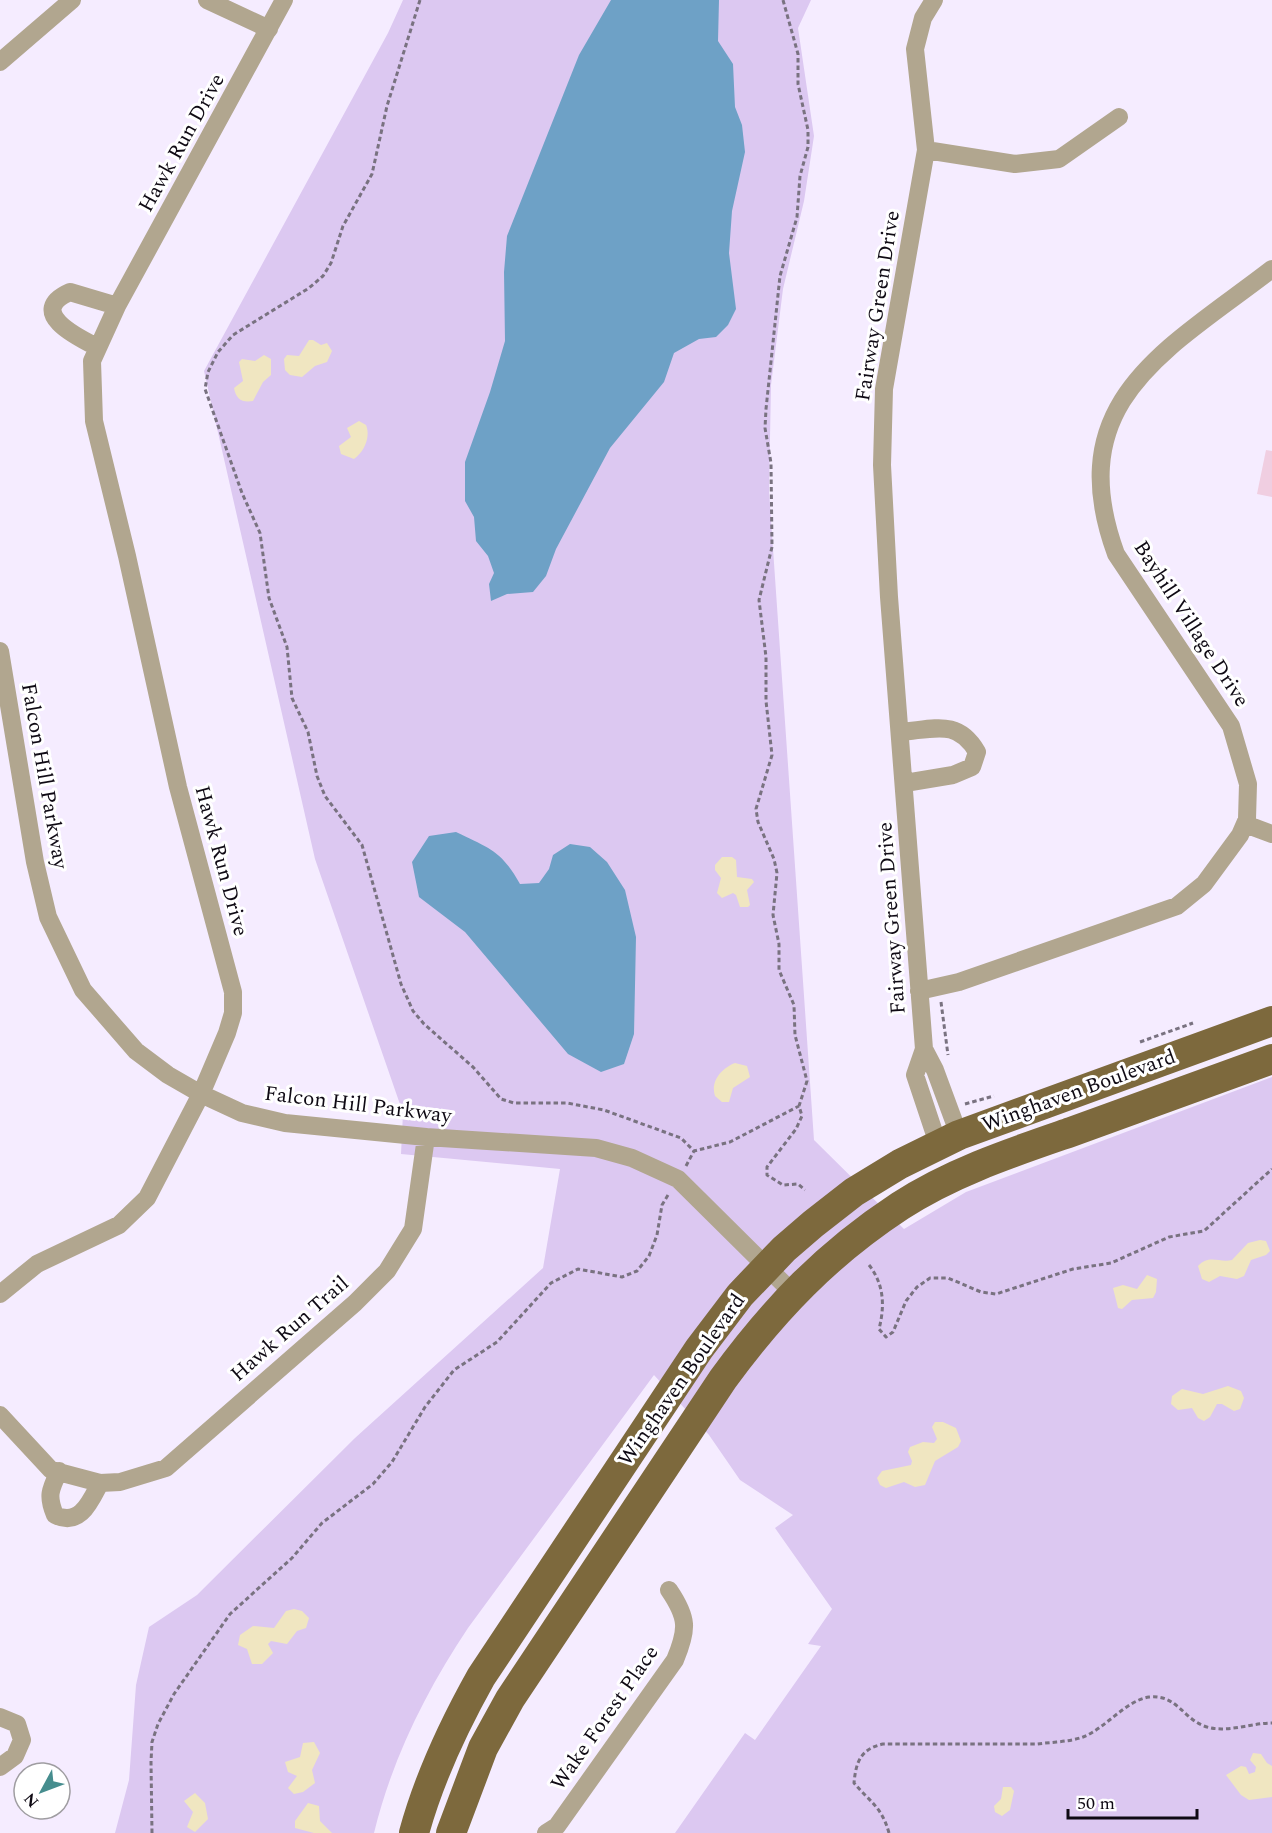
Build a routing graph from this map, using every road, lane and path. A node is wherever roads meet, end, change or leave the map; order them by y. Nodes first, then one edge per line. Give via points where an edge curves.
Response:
1 (72, 0) edge
2 (207, 0) edge
3 (284, 0) edge
4 (420, 0) edge
5 (783, 0) edge
6 (934, 0) edge
7 (270, 29) junction
8 (0, 62) edge
9 (1119, 117) dead end
10 (926, 150) junction
11 (1272, 269) edge
12 (117, 306) junction
13 (97, 347) junction
14 (0, 651) edge
15 (901, 732) junction
16 (8, 750) edge
17 (905, 783) junction
18 (1245, 824) junction
19 (1272, 834) edge
20 (926, 989) junction
21 (1272, 1021) edge
22 (949, 1058) dead end
23 (1272, 1059) edge
24 (201, 1094) junction
25 (958, 1098) dead end
26 (963, 1104) dead end
27 (799, 1106) junction
28 (426, 1137) junction
29 (949, 1139) junction
30 (694, 1151) junction
31 (1272, 1169) edge
32 (678, 1179) junction
33 (805, 1190) dead end
34 (869, 1265) dead end
35 (766, 1267) junction
36 (792, 1292) junction
37 (0, 1294) edge
38 (0, 1415) edge
39 (59, 1471) junction
40 (100, 1483) junction
41 (669, 1590) dead end
42 (0, 1717) edge
43 (1272, 1723) edge
44 (0, 1767) edge
45 (416, 1826) edge
46 (453, 1832) edge
47 (152, 1833) edge
48 (546, 1833) edge
49 (889, 1833) edge

1 - 8 street
2 - 7 street
3 - 7 street, Hawk Run Drive
4 - 30 path via 387,106 372,174 344,226 331,263 309,288 233,335 218,352 205,390 260,533 269,598 283,631 292,698 308,732 317,776 325,796 362,845 401,984 413,1011 501,1099 514,1103 567,1103 604,1110 681,1138
5 - 27 path via 798,54 798,84 808,147 800,176 797,217 780,276 766,409 772,547 759,600 772,755 756,809 777,873 773,915 779,970 794,1005 795,1035 807,1081
6 - 10 street, Fairway Green Drive via 923,18 915,49
7 - 12 street, Hawk Run Drive
9 - 10 street via 1059,159 1015,164
10 - 15 street, Fairway Green Drive via 884,389 882,465
11 - 18 street, Bayhill Village Drive via 1137,378 1108,425 1100,457 1099,491 1116,554 1231,726 1248,784
12 - 13 street, Hawk Run Drive
12 - 13 street via 70,292 54,308 58,324
13 - 24 street, Hawk Run Drive via 92,361 94,421 178,787 233,992 227,1034
14 - 16 street, Falcon Hill Parkway
15 - 17 street, Fairway Green Drive
15 - 17 street via 952,728 969,737 977,752 972,766 953,775
16 - 24 street, Falcon Hill Parkway via 48,917 71,969 97,1008 136,1051
17 - 20 street, Fairway Green Drive
18 - 19 street
18 - 20 street, Bayhill Village Drive via 1230,852 1204,884 1176,906 959,982
20 - 22 path via 942,1005
20 - 29 street, Fairway Green Drive via 924,1049 935,1070
21 - 29 main road, Winghaven Boulevard
23 - 36 main road, Winghaven Boulevard via 958,1175 902,1205 851,1240
24 - 28 street, Falcon Hill Parkway via 242,1113 285,1123
24 - 37 street, Hawk Run Drive via 147,1198 119,1226 37,1264
25 - 26 path
27 - 30 path via 730,1142
27 - 33 path via 802,1116 796,1129 767,1167 767,1175 783,1185 798,1184
28 - 32 street, Falcon Hill Parkway via 596,1148 632,1158
28 - 40 street, Hawk Run Trail via 413,1229 387,1271 166,1468 120,1482
29 - 35 main road, Winghaven Boulevard via 854,1192
30 - 32 path
31 - 34 path via 1203,1231 1169,1237 1111,1263 1073,1269 996,1294 948,1278 930,1278 912,1294 893,1332 886,1337 879,1329 883,1315 880,1279
32 - 35 street, Falcon Hill Parkway
32 - 47 path via 662,1205 649,1256 637,1271 622,1277 578,1269 550,1283 497,1342 454,1370 373,1484 322,1523 292,1557 230,1614 174,1694 158,1724 152,1742
35 - 36 street, Falcon Hill Parkway
35 - 45 main road, Winghaven Boulevard via 699,1349 481,1677 433,1774
36 - 46 main road, Winghaven Boulevard via 723,1379 510,1699 483,1748
38 - 39 street, Hawk Run Trail via 51,1470
39 - 40 street, Hawk Run Trail
39 - 40 street via 49,1501 55,1515 66,1521 85,1510
41 - 48 street, Wake Forest Place via 683,1611 685,1636 675,1660 557,1826
42 - 44 street via 17,1724 22,1740 15,1756
43 - 49 path via 1222,1729 1203,1726 1175,1702 1160,1696 1146,1698 1082,1737 1063,1741 870,1747 861,1755 854,1783 876,1804
45 - 46 street

